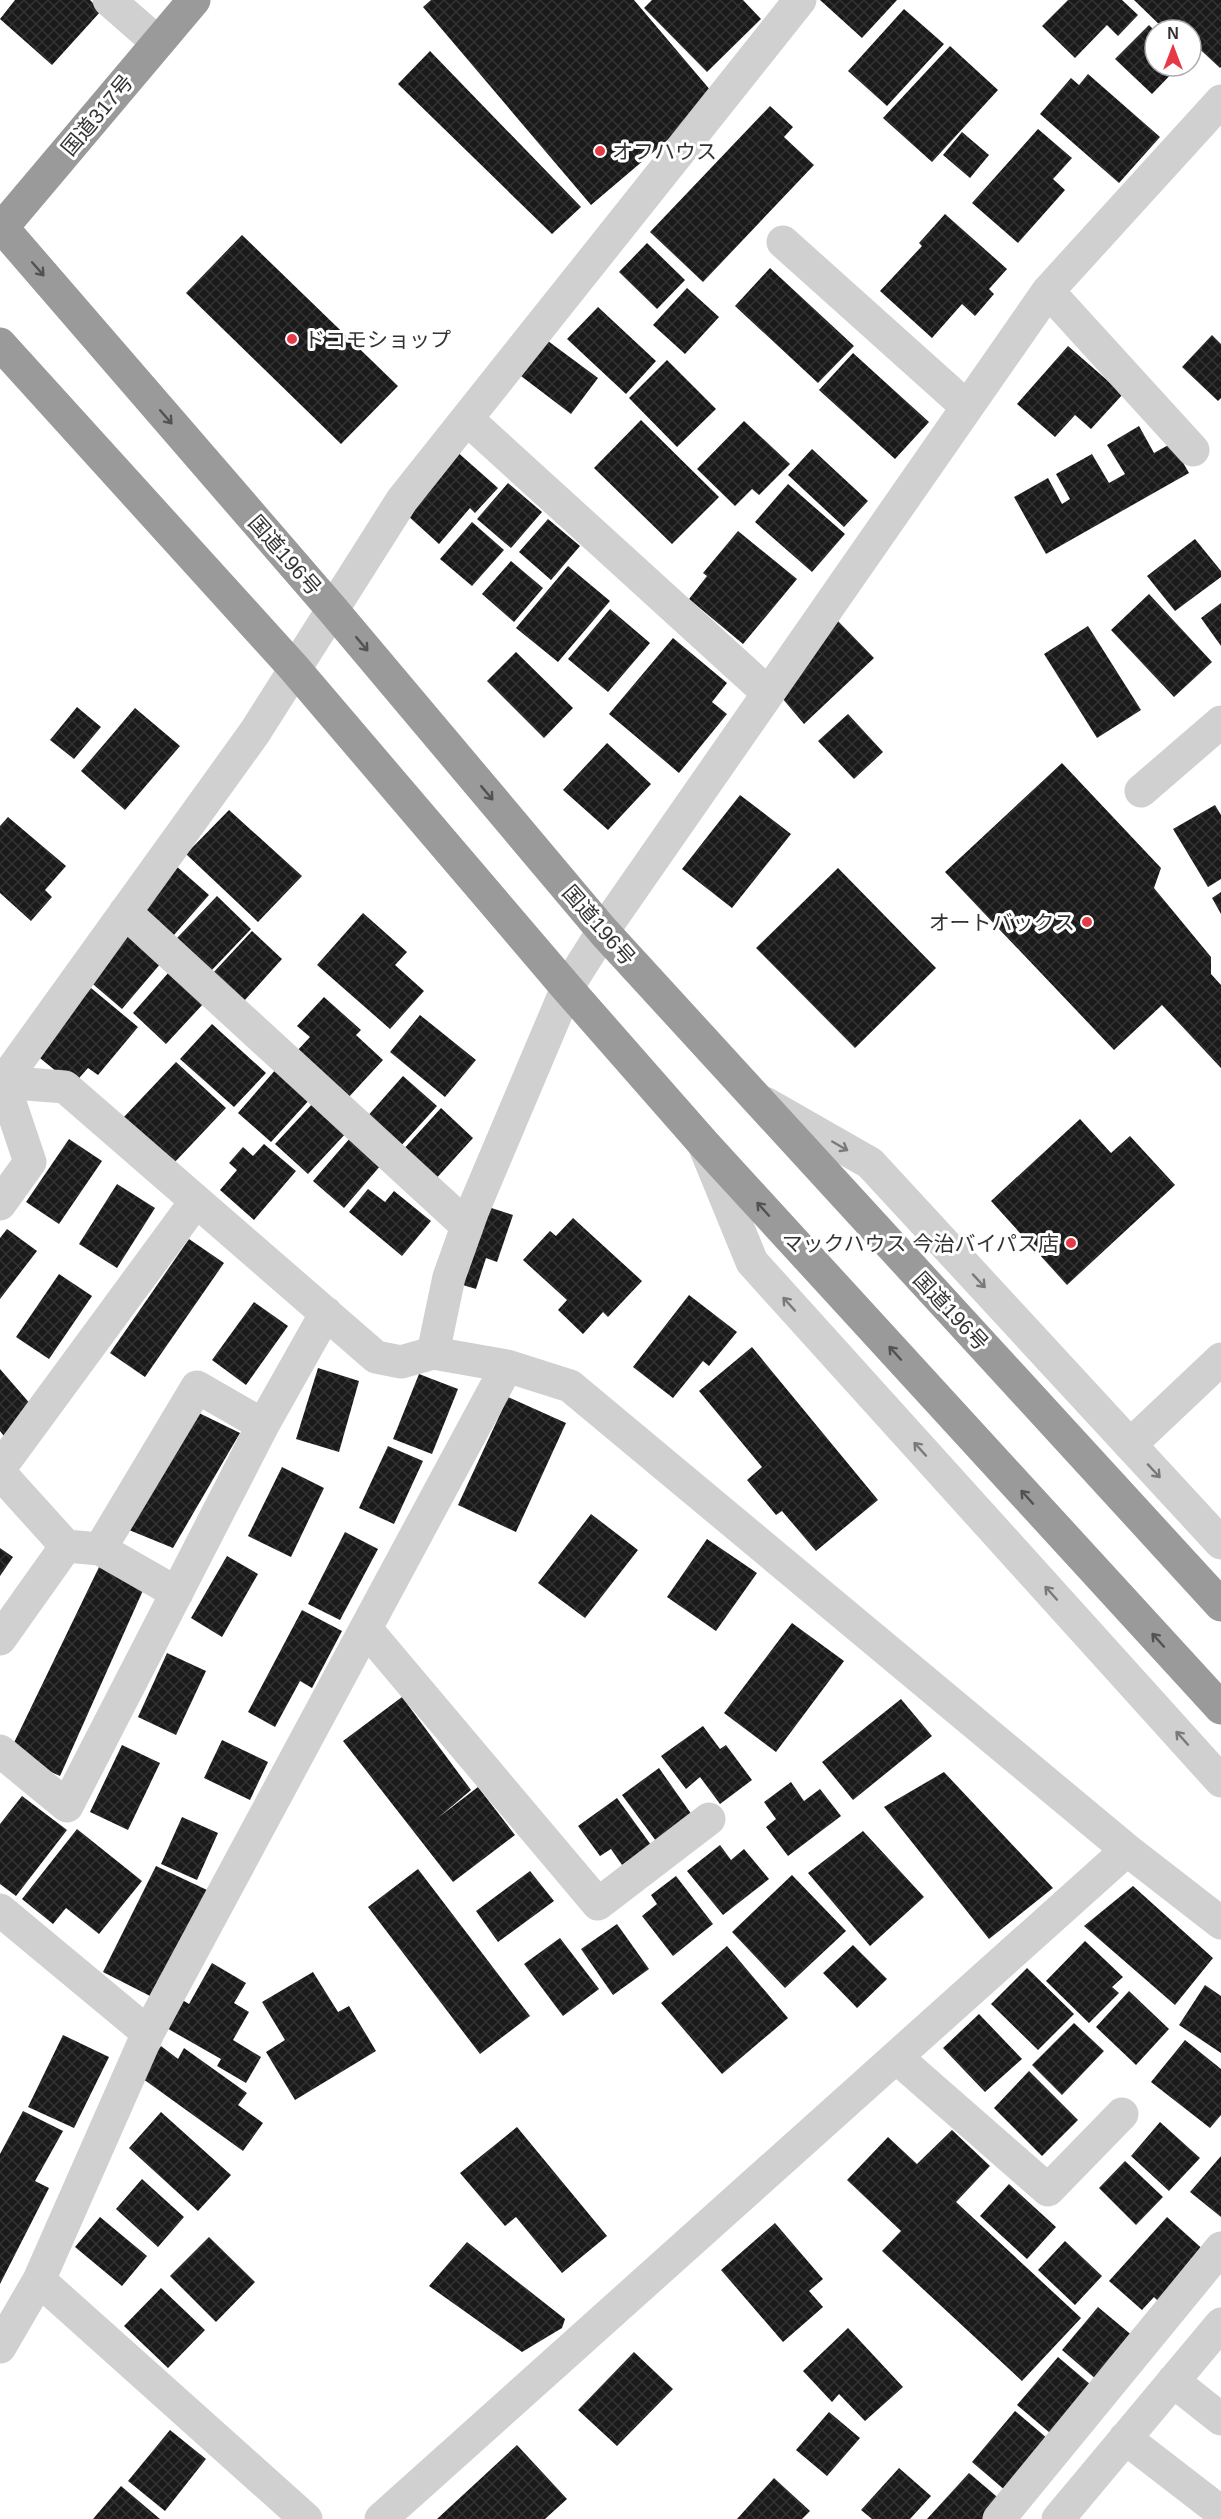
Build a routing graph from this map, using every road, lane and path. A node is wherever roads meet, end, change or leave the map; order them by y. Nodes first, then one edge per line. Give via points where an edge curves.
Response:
1 (109, 0) edge
2 (194, 0) edge
3 (800, 0) edge
4 (157, 42) junction
5 (1221, 101) edge
6 (1, 227) edge
7 (783, 243) dead end
8 (1048, 291) junction
9 (0, 344) edge
10 (967, 407) junction
11 (467, 420) junction
12 (1193, 450) dead end
13 (332, 609) junction
14 (294, 668) junction
15 (768, 693) junction
16 (1221, 722) edge
17 (1141, 791) dead end
18 (125, 912) junction
19 (603, 931) junction
20 (567, 988) junction
21 (1, 1082) edge
22 (753, 1096) junction
23 (704, 1144) junction
24 (196, 1201) junction
25 (0, 1204) edge
26 (467, 1226) junction
27 (326, 1313) junction
28 (433, 1353) junction
29 (1221, 1359) edge
30 (507, 1365) junction
31 (263, 1425) junction
32 (1130, 1445) junction
33 (0, 1470) edge
34 (1221, 1543) edge
35 (66, 1546) junction
36 (100, 1549) junction
37 (177, 1593) junction
38 (1221, 1605) edge
39 (366, 1629) junction
40 (0, 1639) edge
41 (1221, 1708) edge
42 (0, 1751) edge
43 (1221, 1781) edge
44 (710, 1818) dead end
45 (1127, 1850) junction
46 (0, 1910) edge
47 (1221, 1923) edge
48 (148, 2034) junction
49 (896, 2056) junction
50 (1122, 2114) dead end
51 (1221, 2248) edge
52 (39, 2280) junction
53 (1215, 2345) edge
54 (0, 2347) edge
55 (1173, 2381) junction
56 (1221, 2420) edge
57 (1125, 2438) junction
58 (1221, 2512) edge
59 (306, 2519) edge
60 (381, 2519) edge
61 (999, 2519) edge
62 (1058, 2519) edge

1 - 4 street
2 - 4 highway, 国道317号
3 - 11 street
4 - 6 highway, 国道317号
5 - 8 street
6 -> 13 highway, 国道196号
7 - 10 street
8 - 10 street
8 - 12 street
9 - 14 highway
10 - 15 street
11 - 13 street via 402,500
11 - 15 street
13 - 14 street
13 -> 19 highway, 国道196号
14 - 18 street via 255,732
14 - 20 highway
15 - 19 street
16 - 17 street
18 - 21 street
18 - 26 street
19 - 20 street
19 - 22 highway, 国道196号
20 - 23 highway
20 - 26 street
21 - 24 street via 65,1088
21 - 25 street via 30,1162
22 -> 32 street via 870,1163
22 - 38 highway, 国道196号
41 -> 23 highway
43 -> 23 street via 752,1262
24 - 27 street
24 - 33 street
26 - 28 street via 449,1277
27 - 28 street via 376,1357 401,1362
27 - 31 street
28 - 30 street
29 - 32 street
30 - 39 street
30 - 45 street via 570,1386
31 - 36 street via 197,1387
31 - 37 street
32 -> 34 street
33 - 35 street
35 - 36 street
35 - 40 street
36 - 37 street
37 - 42 street via 67,1806
39 - 44 street via 598,1904
39 - 48 street
45 - 47 street
45 - 49 street
46 - 48 street
48 - 52 street
49 - 50 street via 1048,2190
49 - 60 street
51 - 61 street
52 - 54 street
52 - 59 street
53 - 55 street
55 - 56 street
55 - 57 street
57 - 58 street
57 - 62 street

